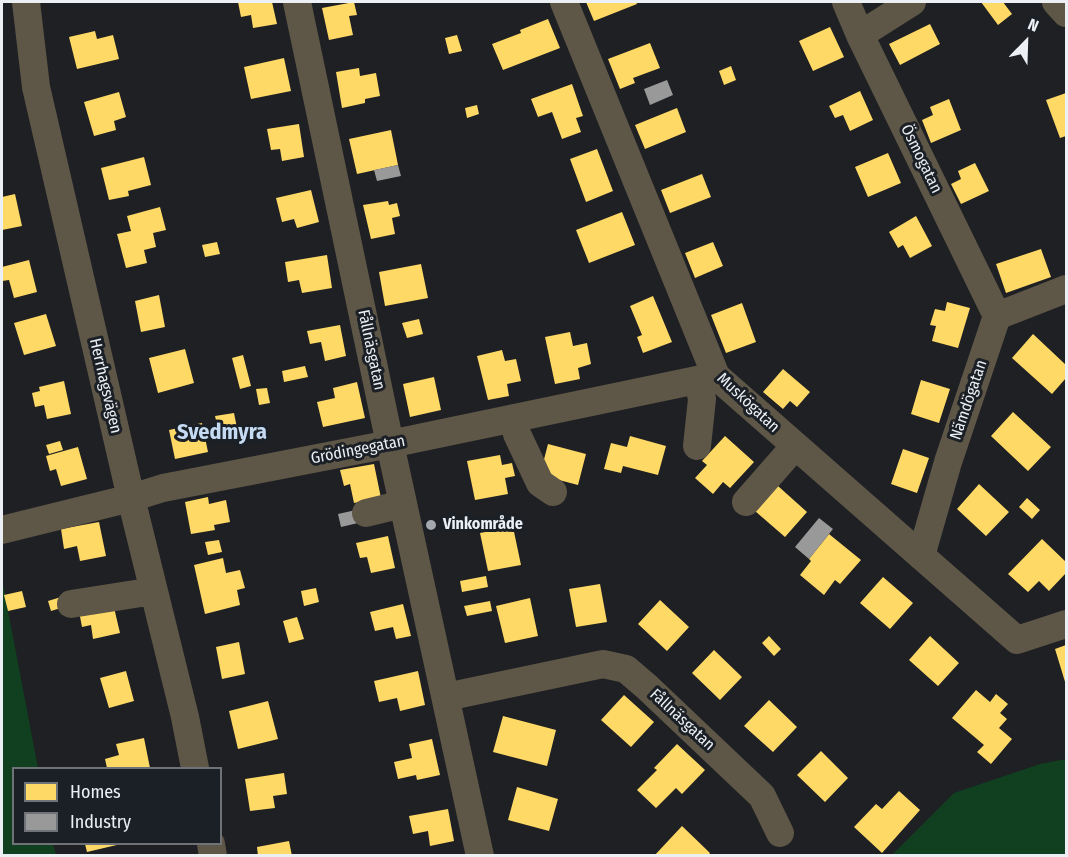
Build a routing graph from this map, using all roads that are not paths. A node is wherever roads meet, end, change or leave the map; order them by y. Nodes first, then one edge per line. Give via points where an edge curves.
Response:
1 (26, 2) edge
2 (297, 2) edge
3 (564, 2) edge
4 (846, 2) edge
5 (912, 2) edge
6 (1056, 2) edge
7 (1066, 13) edge
8 (860, 35) junction
9 (1066, 290) edge
10 (997, 316) junction
11 (707, 378) junction
12 (514, 418) junction
13 (390, 444) junction
14 (697, 446) dead end
15 (795, 446) junction
16 (554, 492) dead end
17 (131, 498) junction
18 (746, 502) dead end
19 (403, 504) junction
20 (366, 513) dead end
21 (2, 530) edge
22 (921, 556) junction
23 (154, 591) junction
24 (71, 604) dead end
25 (1066, 624) edge
26 (446, 697) junction
27 (195, 767) edge
28 (780, 833) dead end
29 (480, 855) edge

1 - 17 street, Herrhagsvägen via 36,87
2 - 13 street, Fållnäsgatan
3 - 11 street, Muskögatan
4 - 8 street, Ösmogatan
5 - 8 street
6 - 7 street
8 - 10 street, Ösmogatan
9 - 10 street
10 - 22 street, Nämdögatan
11 - 12 street, Grödingegatan
11 - 14 street
11 - 15 street, Muskögatan
12 - 13 street, Grödingegatan
12 - 16 street via 517,434 540,483
13 - 17 street, Grödingegatan via 163,488
13 - 19 street, Fållnäsgatan
15 - 18 street
15 - 22 street, Muskögatan
17 - 21 street, Grödingegatan
17 - 23 street, Herrhagsvägen
19 - 20 street
19 - 26 street, Fållnäsgatan
22 - 25 street, Muskögatan via 1017,640
23 - 24 street
23 - 27 street, Herrhagsvägen
26 - 28 street, Fållnäsgatan via 603,664 626,669 762,796
26 - 29 street, Fållnäsgatan

